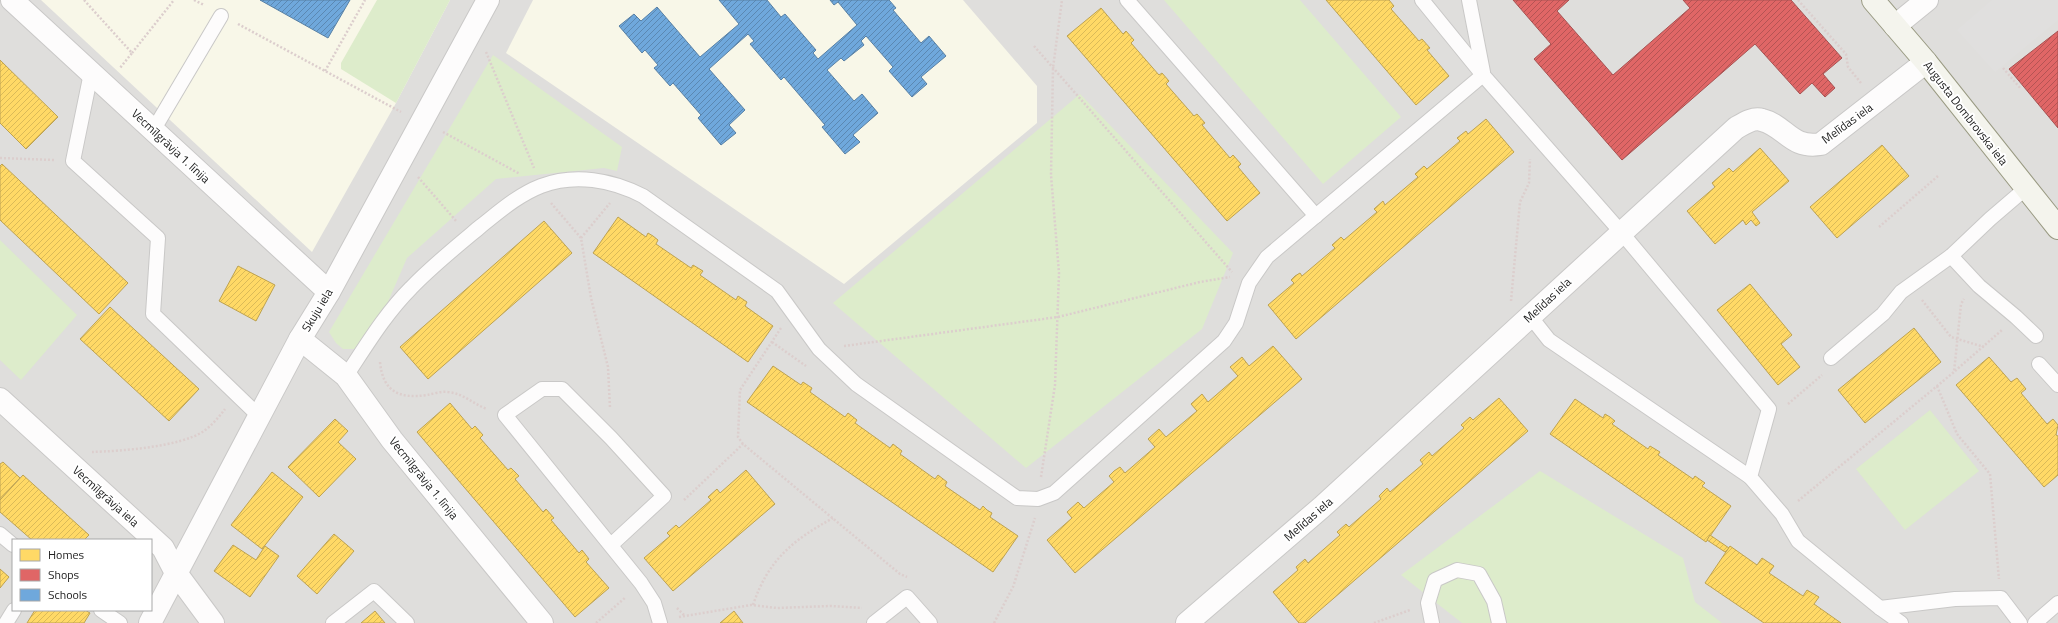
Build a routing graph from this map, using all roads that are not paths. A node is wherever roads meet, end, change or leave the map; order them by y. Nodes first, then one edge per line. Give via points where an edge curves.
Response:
1 (12, 0) edge
2 (488, 0) edge
3 (1127, 0) edge
4 (1422, 0) edge
5 (1469, 0) edge
6 (1873, 0) edge
7 (1928, 0) edge
8 (222, 16) road end
9 (1895, 26) junction
10 (1926, 62) junction
11 (91, 73) junction
12 (1483, 75) junction
13 (154, 129) junction
14 (2025, 189) junction
15 (1316, 216) junction
16 (2058, 228) edge
17 (1621, 232) junction
18 (1951, 256) junction
19 (329, 292) junction
20 (1525, 320) junction
21 (2036, 336) dead end
22 (300, 339) junction
23 (1831, 358) dead end
24 (2039, 364) dead end
25 (346, 376) junction
26 (2058, 385) edge
27 (0, 399) edge
28 (259, 416) junction
29 (1750, 477) junction
30 (0, 534) edge
31 (12, 544) edge
32 (611, 545) junction
33 (176, 573) junction
34 (2058, 603) edge
35 (1880, 608) junction
36 (13, 611) edge
37 (102, 611) edge
38 (876, 621) edge
39 (6, 623) edge
40 (120, 623) edge
41 (150, 623) edge
42 (213, 623) edge
43 (333, 623) edge
44 (407, 623) edge
45 (542, 623) edge
46 (661, 623) edge
47 (930, 623) edge
48 (1187, 623) edge
49 (1432, 623) edge
50 (1499, 623) edge
51 (1901, 623) edge
52 (2020, 623) edge
53 (2036, 623) edge

1 - 11 street, Vecmīlgrāvja 1. līnija
2 - 19 street, Skuju iela
3 - 15 lane
4 - 12 lane
5 - 12 lane
6 - 9 main road, Augusta Dombrovska iela
7 - 9 street
8 - 13 lane
9 - 10 main road, Augusta Dombrovska iela
10 - 14 main road, Augusta Dombrovska iela
10 - 17 street, Melīdas iela via 1821,144 1802,144 1761,119 1748,121 1736,128
11 - 13 street, Vecmīlgrāvja 1. līnija
11 - 28 lane via 73,161 158,238 153,314
12 - 15 lane
12 - 17 lane
13 - 19 street, Vecmīlgrāvja 1. līnija
14 - 16 main road, Augusta Dombrovska iela
14 - 18 lane
15 - 25 lane via 1267,257 1249,283 1236,323 1224,341 1054,493 1038,499 1017,498 856,384 819,349 777,291 643,196 624,186 601,180 570,180 542,185 515,198 461,241 410,289 374,333
17 - 20 street, Melīdas iela
17 - 29 lane via 1769,408
18 - 21 lane via 1973,281
18 - 23 lane via 1901,292 1883,314
19 - 22 street, Skuju iela
20 - 29 lane via 1549,340
20 - 48 street, Melīdas iela via 1322,507
22 - 25 street, Vecmīlgrāvja 1. līnija
22 - 28 street, Skuju iela
24 - 26 lane
25 - 45 street, Vecmīlgrāvja 1. līnija via 392,440
27 - 33 street, Vecmīlgrāvja iela via 163,548
28 - 33 street, Skuju iela
29 - 35 lane via 1782,514 1798,541
30 - 31 lane
32 - 32 lane via 664,496 562,389 542,389 505,415
32 - 46 lane via 654,603
33 - 41 street, Skuju iela
33 - 42 street, Vecmīlgrāvja iela
34 - 53 lane
35 - 51 lane
35 - 52 lane via 1955,599 2001,598
36 - 39 lane
37 - 40 lane
38 - 47 lane via 907,597
43 - 44 lane via 374,591
49 - 50 lane via 1428,603 1435,580 1457,570 1479,574 1494,601

